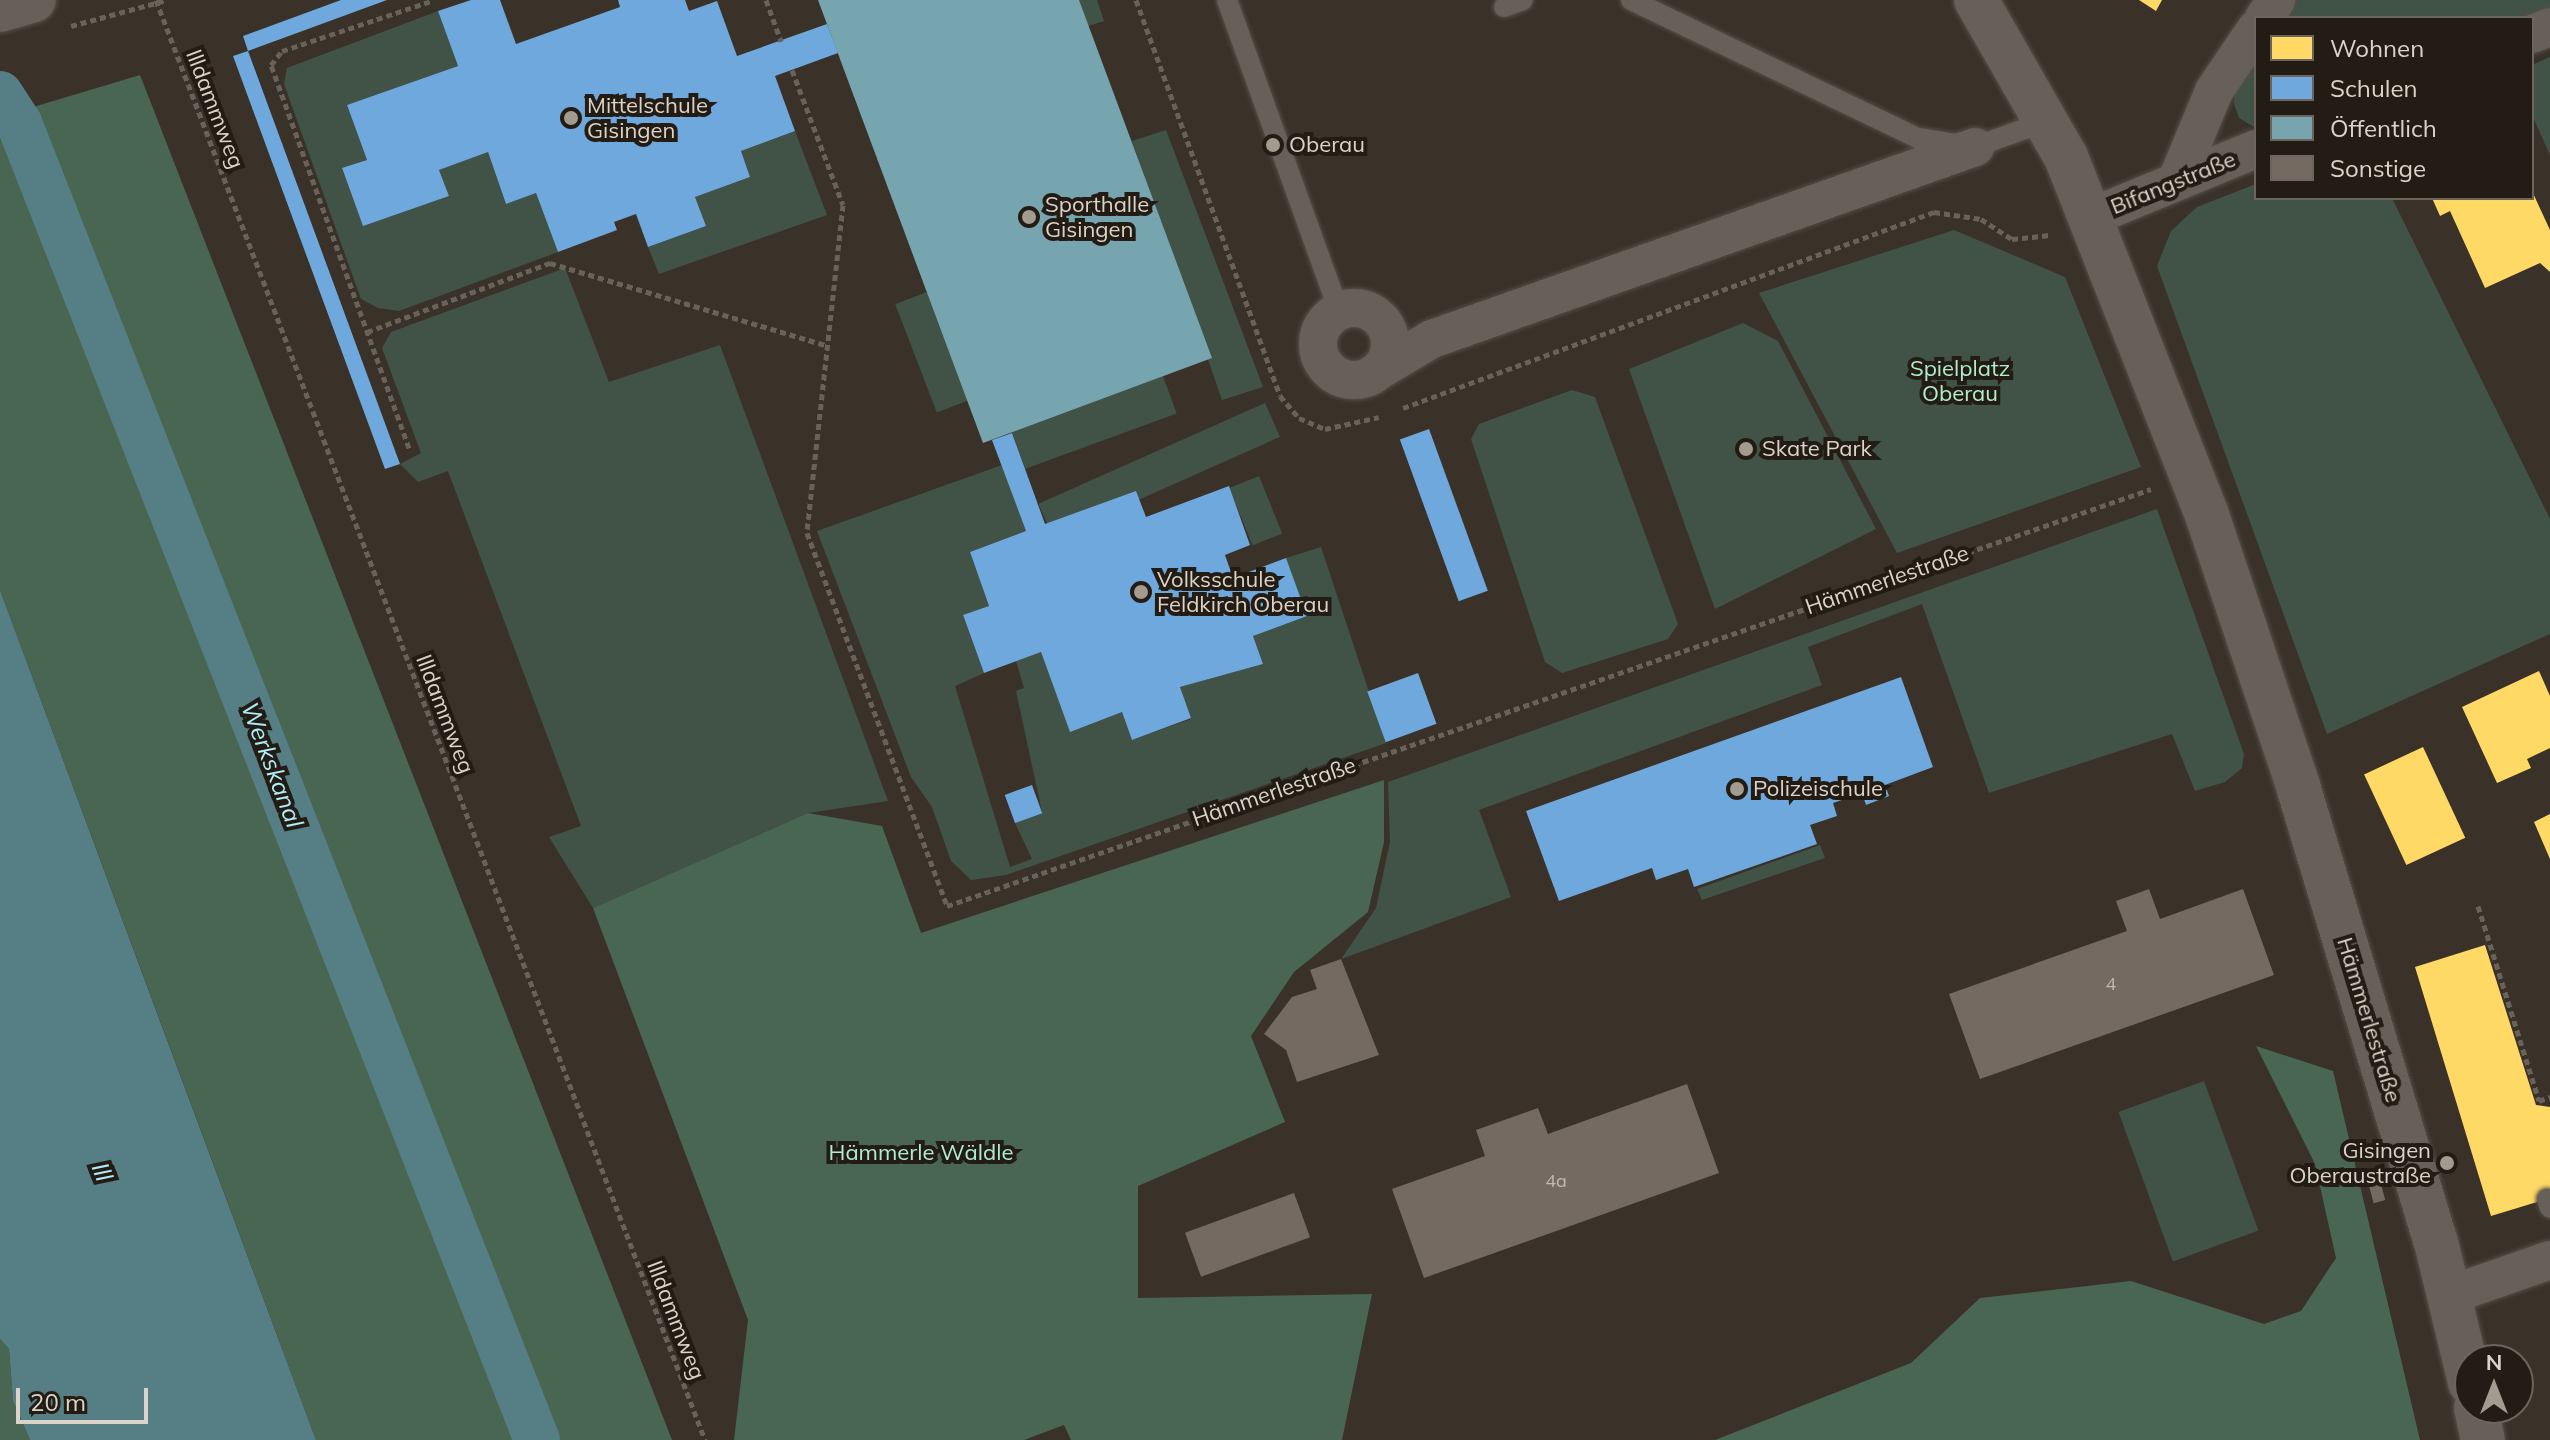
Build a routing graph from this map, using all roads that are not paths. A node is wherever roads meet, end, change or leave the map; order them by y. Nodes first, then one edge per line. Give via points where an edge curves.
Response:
1 (34, 0) edge
2 (1227, 0) edge
3 (1631, 0) edge
4 (1976, 0) edge
5 (0, 10) edge
6 (2254, 32) edge
7 (2049, 120) junction
8 (1975, 147) junction
9 (2254, 150) edge
10 (2177, 180) junction
11 (2091, 217) junction
12 (1339, 311) junction
13 (1382, 322) junction
14 (1432, 339) junction
15 (1373, 374) junction
16 (2550, 1260) edge
17 (2450, 1295) junction
18 (2461, 1344) edge

1 - 5 street
2 - 12 lane
3 - 8 lane via 1918,138
4 - 7 street, Hämmerlestraße
6 - 10 street via 2214,91
7 - 8 lane
7 - 11 street, Hämmerlestraße
8 - 14 street
9 - 10 street, Bifangstraße
10 - 11 street, Bifangstraße
11 - 17 street, Hämmerlestraße via 2207,515 2294,773
12 - 13 street via 1363,309
12 - 15 street via 1318,337 1322,361 1339,377
13 - 14 street via 1411,341
13 - 15 street via 1388,356
14 - 15 street
16 - 17 street
17 - 18 street, Hämmerlestraße

